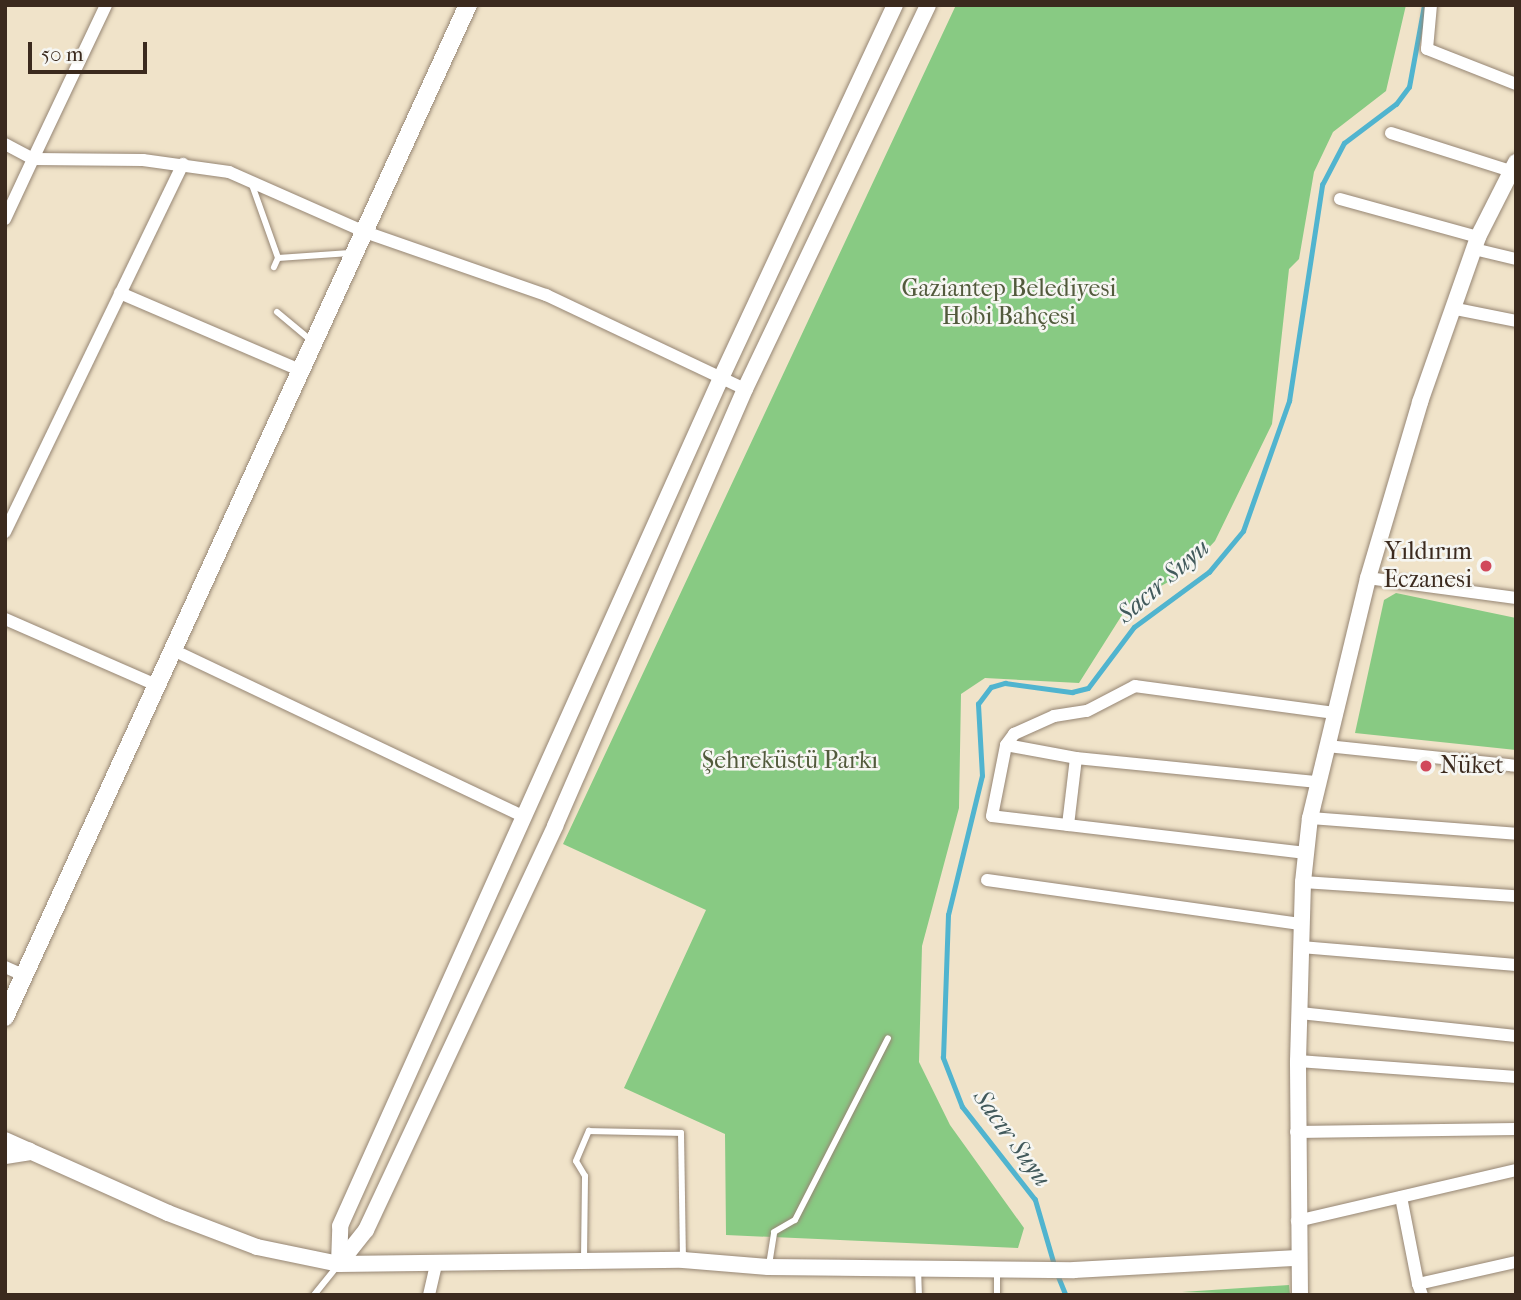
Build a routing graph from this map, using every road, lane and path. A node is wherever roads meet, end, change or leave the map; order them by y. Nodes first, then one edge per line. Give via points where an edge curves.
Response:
1 (106, 5) edge
2 (468, 5) edge
3 (895, 5) edge
4 (928, 5) edge
5 (1432, 5) edge
6 (1516, 84) edge
7 (1391, 133) dead end
8 (5, 145) edge
9 (33, 159) junction
10 (183, 164) junction
11 (1512, 174) edge
12 (251, 180) junction
13 (1340, 199) dead end
14 (5, 219) edge
15 (365, 232) junction
16 (1476, 243) junction
17 (356, 253) junction
18 (278, 258) junction
19 (1516, 258) edge
20 (274, 267) dead end
21 (120, 293) junction
22 (1456, 309) junction
23 (277, 312) dead end
24 (1516, 321) edge
25 (314, 343) junction
26 (302, 371) junction
27 (721, 378) junction
28 (745, 389) junction
29 (5, 532) edge
30 (1368, 578) junction
31 (1516, 598) edge
32 (5, 619) edge
33 (175, 651) junction
34 (158, 686) junction
35 (1334, 713) junction
36 (1006, 745) junction
37 (1327, 746) junction
38 (1076, 758) junction
39 (1516, 766) edge
40 (1318, 782) junction
41 (524, 817) junction
42 (1310, 818) junction
43 (1068, 825) junction
44 (1516, 834) edge
45 (1306, 853) junction
46 (987, 880) dead end
47 (1303, 881) junction
48 (1516, 896) edge
49 (1302, 924) junction
50 (1301, 947) junction
51 (1516, 965) edge
52 (5, 967) edge
53 (24, 976) junction
54 (1300, 1013) junction
55 (5, 1017) edge
56 (1516, 1036) edge
57 (888, 1038) dead end
58 (1298, 1061) junction
59 (1516, 1077) edge
60 (1516, 1129) edge
61 (1296, 1132) junction
62 (5, 1140) edge
63 (29, 1151) junction
64 (5, 1155) edge
65 (1516, 1170) edge
66 (1401, 1197) junction
67 (1297, 1221) junction
68 (1298, 1258) junction
69 (683, 1260) junction
70 (437, 1261) junction
71 (584, 1262) junction
72 (1516, 1262) edge
73 (339, 1264) junction
74 (918, 1266) junction
75 (768, 1267) junction
76 (998, 1268) junction
77 (1420, 1289) edge
78 (314, 1295) edge
79 (429, 1295) edge
80 (919, 1295) edge
81 (997, 1295) edge
82 (1300, 1295) edge

1 - 9 street
2 - 15 main road
3 - 27 street
4 - 28 street
5 - 6 street via 1427,49
7 - 11 street
8 - 9 street
9 - 10 street
9 - 14 street
10 - 12 street
10 - 21 street
11 - 16 street
12 - 15 street
12 - 18 lane
13 - 16 street
15 - 17 main road
15 - 27 street via 545,295
16 - 19 street
16 - 22 street
17 - 18 lane
17 - 25 main road
18 - 20 lane
21 - 26 street
21 - 29 street
22 - 24 street
22 - 30 street via 1420,402
23 - 25 lane
25 - 26 main road
26 - 33 main road
27 - 28 street
27 - 41 street
28 - 73 street via 549,839 366,1230
30 - 31 street
30 - 35 street
32 - 34 street
33 - 34 main road
33 - 41 street
34 - 53 main road
35 - 36 street via 1135,686 1087,711 1037,722 1014,734
35 - 37 street
36 - 38 street
36 - 43 street via 992,816
37 - 39 street
37 - 40 street
38 - 40 street
38 - 43 street
40 - 42 street
41 - 73 street via 340,1226
42 - 44 street
42 - 45 street
43 - 45 street
45 - 47 street
46 - 49 street
47 - 48 street
47 - 49 street
49 - 50 street
50 - 51 street
50 - 54 street
52 - 53 street
53 - 55 main road
54 - 56 street
54 - 58 street
57 - 75 lane via 795,1220 774,1232
58 - 59 street
58 - 61 street
60 - 61 street
61 - 67 street
62 - 63 street
63 - 64 main road
63 - 73 street via 257,1247
65 - 66 street
66 - 67 street
66 - 77 street
67 - 68 street
68 - 76 street via 1074,1270
68 - 82 street
69 - 71 street
69 - 71 lane via 681,1133 589,1130 576,1161 585,1176
69 - 75 street
70 - 71 street
70 - 73 street
70 - 79 street
72 - 77 street
73 - 78 lane
74 - 75 street
74 - 76 street
74 - 80 lane
76 - 81 lane

